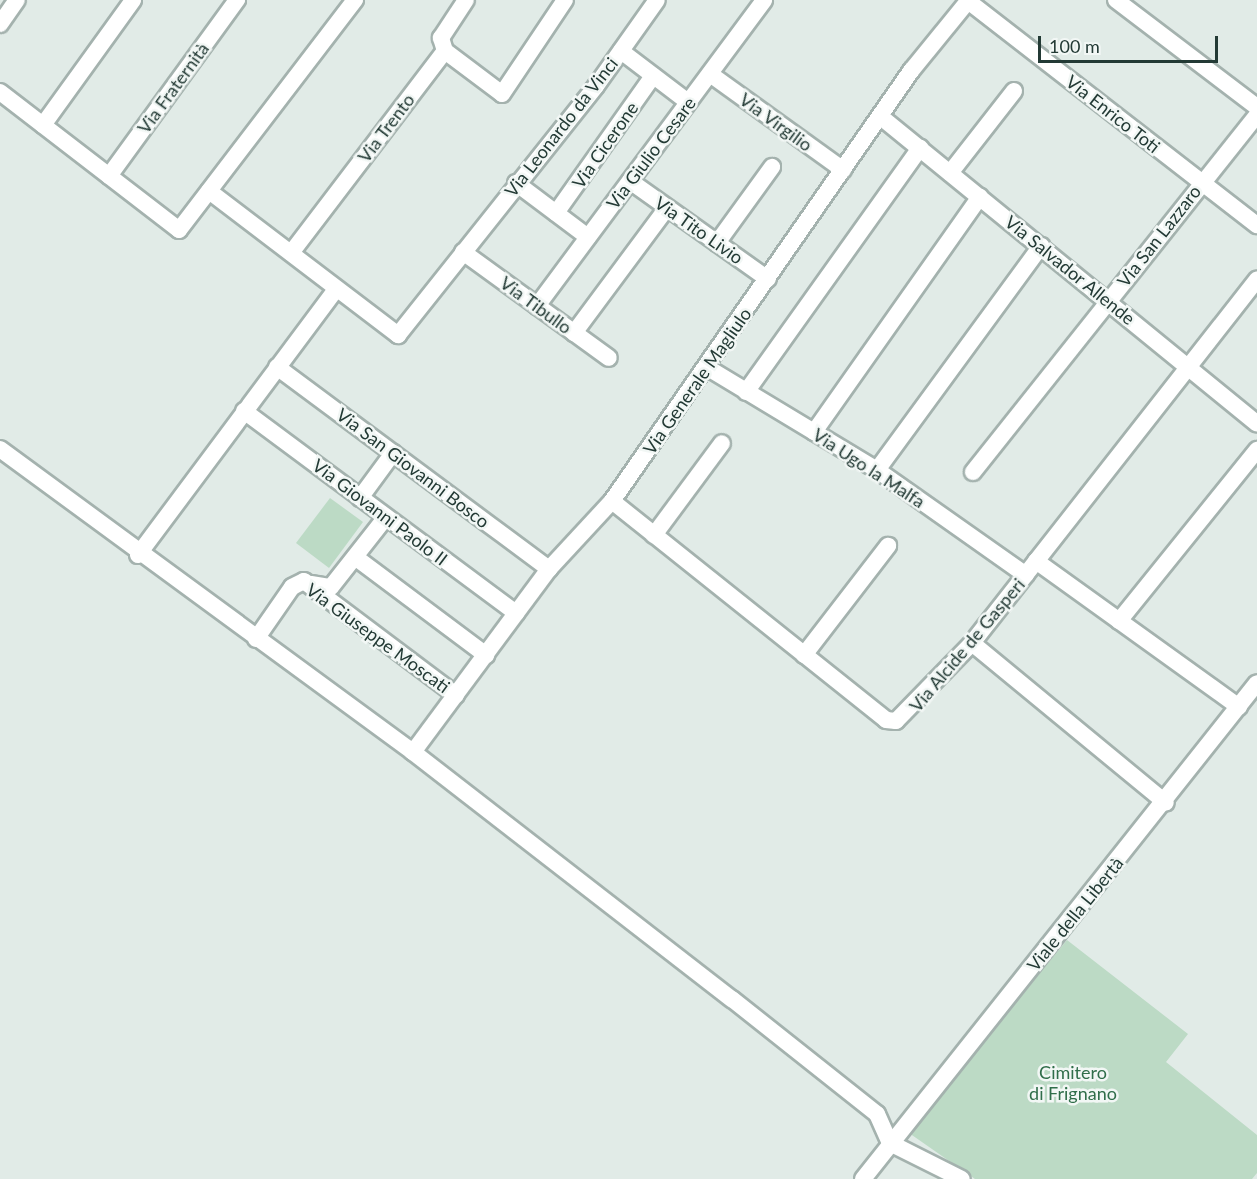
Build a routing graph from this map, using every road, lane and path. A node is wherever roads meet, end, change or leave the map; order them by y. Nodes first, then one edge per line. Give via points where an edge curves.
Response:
1 (17, 0) edge
2 (133, 0) edge
3 (237, 0) edge
4 (355, 0) edge
5 (466, 0) edge
6 (565, 0) edge
7 (657, 0) edge
8 (764, 0) edge
9 (1116, 0) edge
10 (969, 1) edge
11 (0, 24) edge
12 (445, 51) junction
13 (621, 51) junction
14 (710, 74) junction
15 (653, 76) junction
16 (1014, 91) dead end
17 (0, 92) edge
18 (688, 102) junction
19 (1257, 107) edge
20 (1257, 115) edge
21 (881, 117) junction
22 (43, 125) junction
23 (920, 148) junction
24 (772, 167) dead end
25 (843, 170) junction
26 (950, 173) junction
27 (108, 176) junction
28 (630, 182) junction
29 (516, 183) junction
30 (1201, 183) junction
31 (209, 191) junction
32 (980, 197) junction
33 (667, 208) junction
34 (556, 213) junction
35 (1257, 225) edge
36 (588, 237) junction
37 (717, 243) junction
38 (1041, 246) junction
39 (463, 252) junction
40 (291, 253) junction
41 (768, 279) junction
42 (1257, 280) edge
43 (336, 289) junction
44 (1108, 301) junction
45 (537, 306) junction
46 (574, 333) junction
47 (609, 358) dead end
48 (278, 367) junction
49 (1190, 367) junction
50 (708, 368) junction
51 (746, 392) junction
52 (244, 411) junction
53 (1257, 424) edge
54 (814, 432) junction
55 (722, 443) dead end
56 (0, 449) edge
57 (1257, 450) edge
58 (393, 453) junction
59 (877, 470) junction
60 (973, 472) dead end
61 (360, 498) junction
62 (612, 501) junction
63 (386, 517) junction
64 (654, 536) junction
65 (888, 546) dead end
66 (138, 555) junction
67 (355, 557) junction
68 (1036, 561) junction
69 (549, 569) junction
70 (1026, 575) junction
71 (304, 581) junction
72 (516, 613) junction
73 (1119, 621) junction
74 (256, 639) junction
75 (972, 643) junction
76 (486, 655) junction
77 (804, 655) junction
78 (1257, 683) edge
79 (456, 695) junction
80 (1239, 707) junction
81 (413, 752) junction
82 (1166, 803) junction
83 (890, 1143) junction
84 (863, 1179) edge
85 (962, 1179) edge

1 - 11 street
2 - 22 street
3 - 27 street, Via Fraternità
4 - 31 street
5 - 12 street, Via Trento via 441,38
6 - 12 street via 502,94
7 - 13 street, Via Leonardo da Vinci
8 - 14 street, Via Giulio Cesare
9 - 19 street
10 - 21 street, Via Generale Magliulo
10 - 30 street, Via Enrico Toti
12 - 40 street, Via Trento
13 - 15 street
13 - 29 street, Via Leonardo da Vinci
14 - 18 street, Via Giulio Cesare
14 - 25 street, Via Virgilio
15 - 18 street
15 - 34 street, Via Cicerone
16 - 26 street
17 - 22 street
18 - 28 street, Via Giulio Cesare
20 - 30 street, Via San Lazzaro
21 - 23 street, Via Salvador Allende
21 - 25 street, Via Generale Magliulo
22 - 27 street
23 - 26 street, Via Salvador Allende
23 - 51 street
24 - 37 street
25 - 41 street, Via Generale Magliulo
26 - 32 street, Via Salvador Allende
27 - 31 street via 179,230
28 - 33 street, Via Tito Livio
28 - 36 street, Via Giulio Cesare
29 - 34 street
29 - 39 street, Via Leonardo da Vinci
30 - 35 street, Via Enrico Toti
30 - 44 street, Via San Lazzaro
31 - 40 street
32 - 38 street, Via Salvador Allende
32 - 54 street
33 - 37 street, Via Tito Livio
33 - 46 street
34 - 36 street
36 - 45 street, Via Giulio Cesare
37 - 41 street, Via Tito Livio
38 - 44 street, Via Salvador Allende
38 - 59 street
39 - 43 street, Via Leonardo da Vinci via 398,335
39 - 45 street, Via Tibullo
40 - 43 street
41 - 50 street, Via Generale Magliulo
42 - 49 street, Via Alcide de Gasperi
43 - 48 street
44 - 49 street, Via Salvador Allende
44 - 60 street, Via San Lazzaro
45 - 46 street, Via Tibullo
46 - 47 street, Via Tibullo
48 - 52 street
48 - 58 street, Via San Giovanni Bosco
49 - 53 street, Via Salvador Allende
49 - 68 street, Via Alcide de Gasperi
50 - 51 street, Via Ugo la Malfa
50 - 62 street, Via Generale Magliulo
51 - 54 street, Via Ugo la Malfa
52 - 61 street, Via Giovanni Paolo II
52 - 66 street
54 - 59 street, Via Ugo la Malfa
55 - 64 street
56 - 66 street
57 - 73 street
58 - 61 street
58 - 69 street, Via San Giovanni Bosco
59 - 70 street, Via Ugo la Malfa
61 - 63 street, Via Giovanni Paolo II
62 - 64 street, Via Alcide de Gasperi
62 - 69 street, Via Generale Magliulo
63 - 67 street
63 - 72 street, Via Giovanni Paolo II
64 - 77 street, Via Alcide de Gasperi
65 - 77 street
66 - 74 street
67 - 71 street via 331,587
67 - 76 street
68 - 70 street, Via Alcide de Gasperi
68 - 73 street
69 - 72 street, Via Generale Magliulo
70 - 75 street, Via Alcide de Gasperi
71 - 74 street, Via Giuseppe Moscati via 292,587
71 - 79 street, Via Giuseppe Moscati
72 - 76 street, Via Generale Magliulo
73 - 80 street
74 - 81 street
75 - 77 street, Via Alcide de Gasperi via 896,721 886,720
75 - 82 street
76 - 79 street, Via Generale Magliulo
78 - 80 street, Viale della Libertà
79 - 81 street, Via Generale Magliulo
80 - 82 street, Viale della Libertà
81 - 83 street via 877,1114
82 - 83 street, Viale della Libertà
83 - 84 street, Viale della Libertà
83 - 85 street

